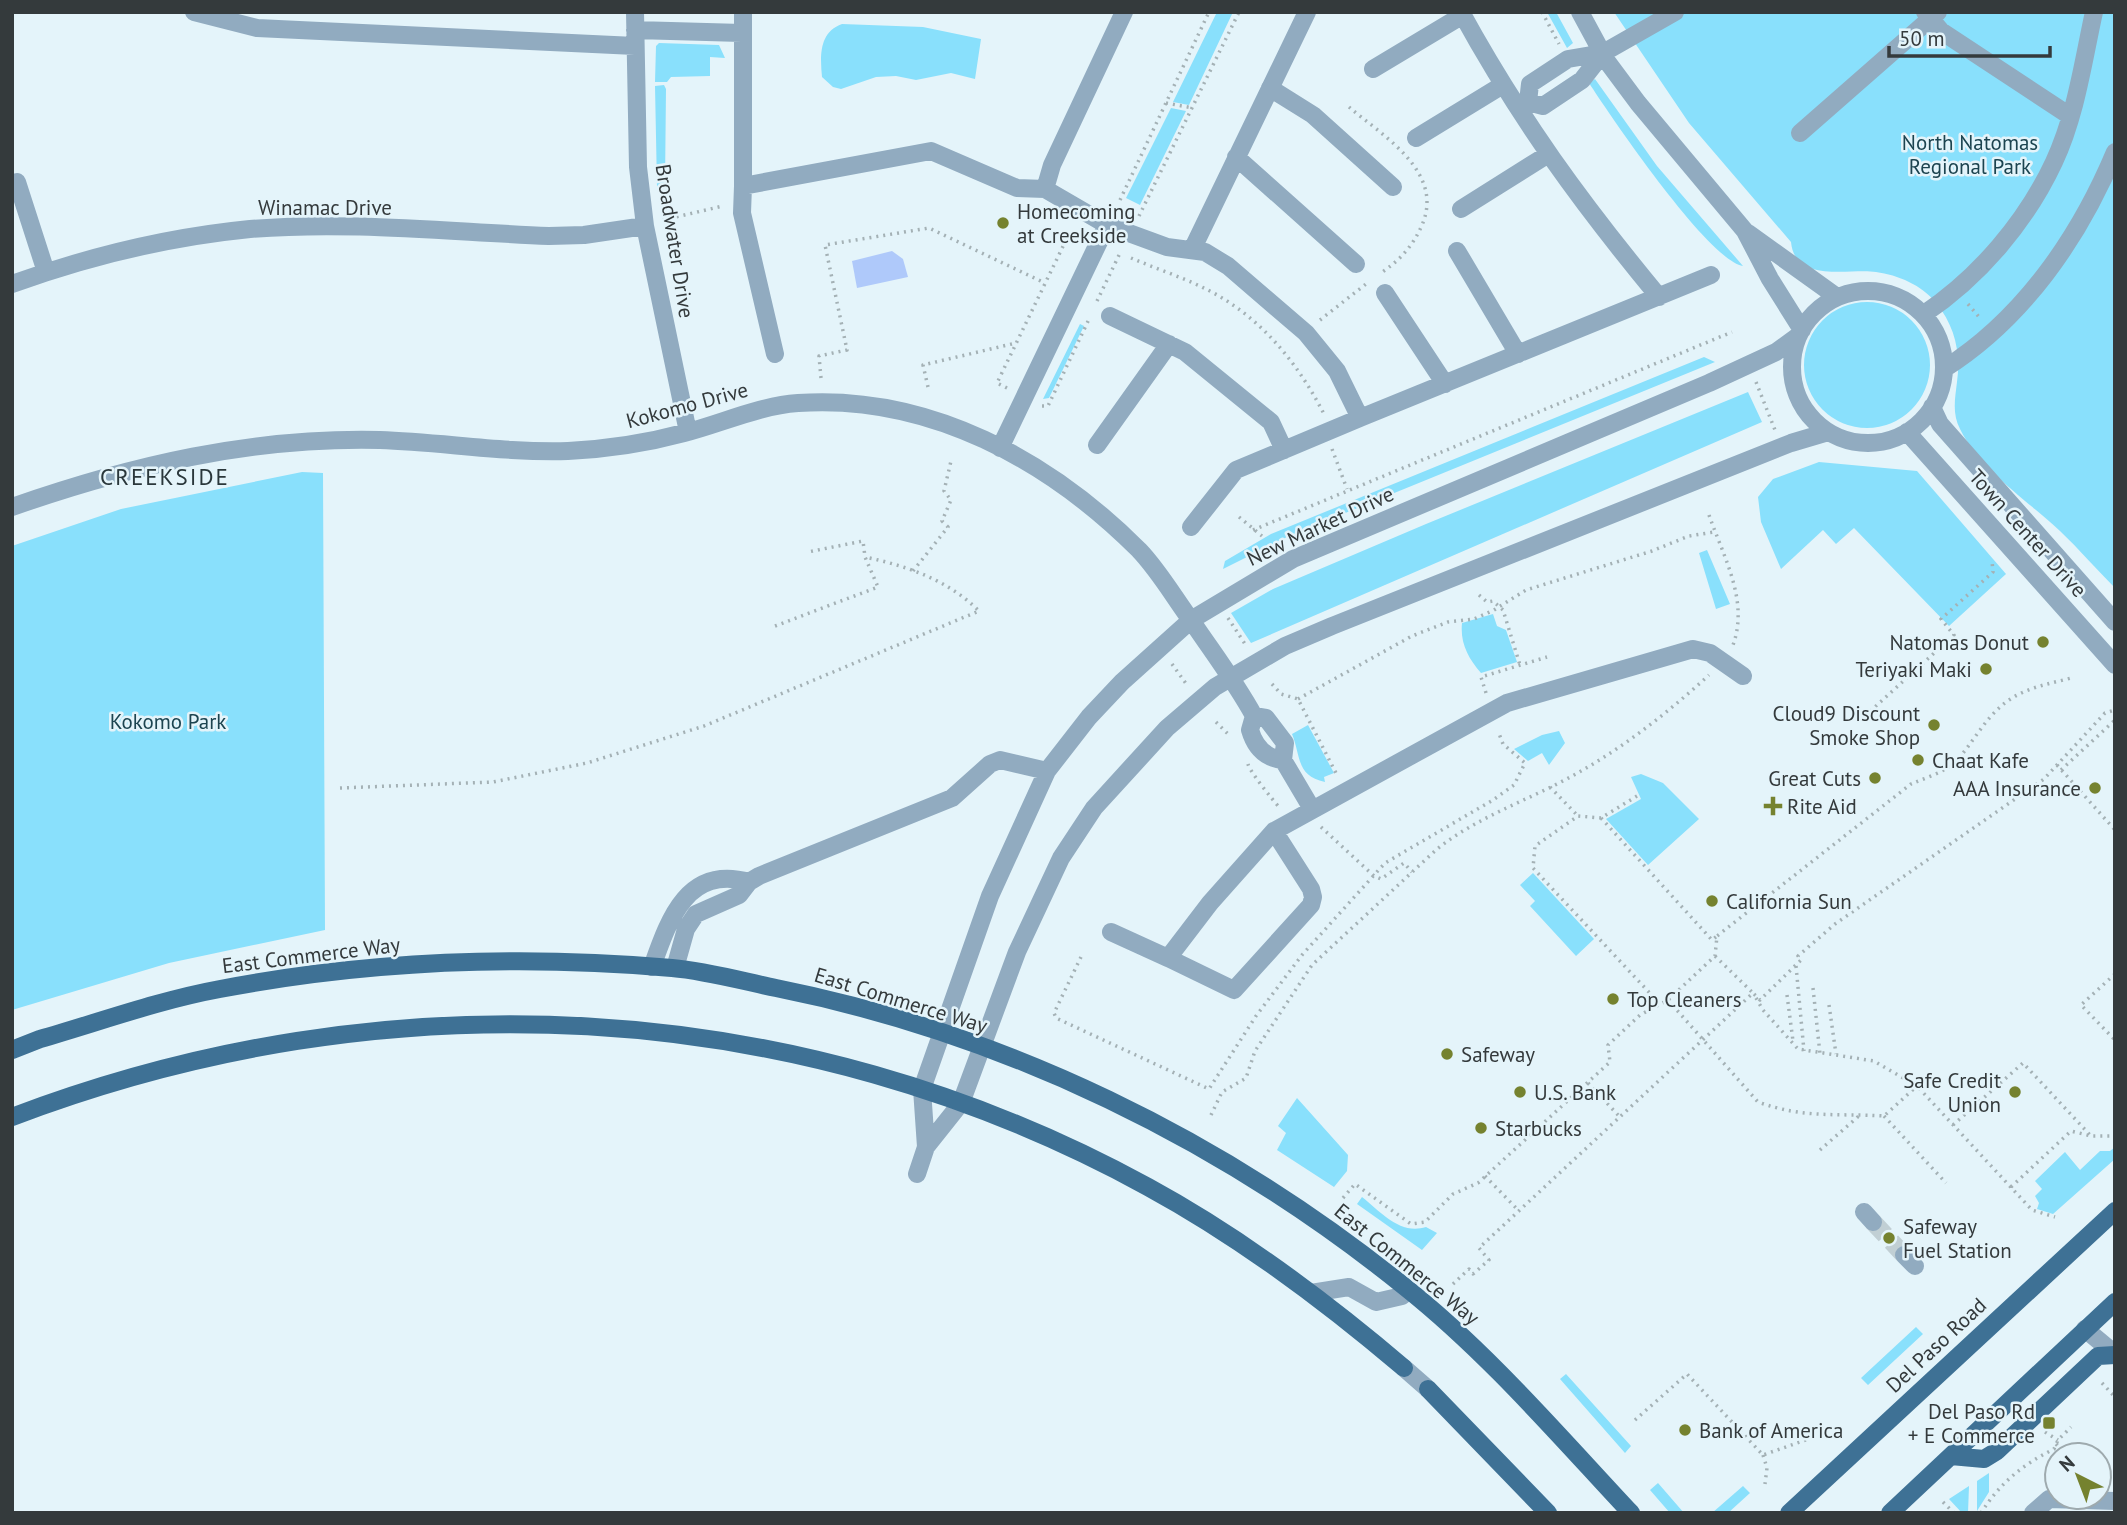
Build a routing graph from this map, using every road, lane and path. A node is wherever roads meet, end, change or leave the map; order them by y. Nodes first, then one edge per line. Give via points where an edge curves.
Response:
1 (194, 12) edge
2 (743, 12) edge
3 (1124, 12) edge
4 (1209, 12) edge
5 (1307, 12) edge
6 (1580, 12) edge
7 (1675, 12) edge
8 (2094, 12) edge
9 (1462, 14) edge
10 (1931, 14) edge
11 (635, 29) edge
12 (742, 33) junction
13 (1603, 53) junction
14 (1373, 69) dead end
15 (1548, 73) junction
16 (1501, 86) junction
17 (1270, 88) junction
18 (1561, 94) junction
19 (1166, 103) junction
20 (1522, 106) junction
21 (1349, 107) dead end
22 (1192, 108) dead end
23 (2070, 116) junction
24 (1800, 134) dead end
25 (1416, 138) dead end
26 (2115, 152) edge
27 (1547, 155) junction
28 (1236, 157) junction
29 (17, 182) dead end
30 (1393, 187) dead end
31 (1045, 189) junction
32 (743, 194) junction
33 (1120, 200) dead end
34 (1461, 209) dead end
35 (653, 223) junction
36 (1107, 225) junction
37 (1745, 231) junction
38 (1095, 249) junction
39 (1192, 250) junction
40 (1457, 251) dead end
41 (1131, 258) dead end
42 (1116, 259) dead end
43 (1356, 264) dead end
44 (46, 272) junction
45 (1711, 275) dead end
46 (1045, 283) junction
47 (12, 285) edge
48 (1385, 293) dead end
49 (1659, 296) junction
50 (1837, 297) junction
51 (1924, 314) junction
52 (1110, 316) dead end
53 (1732, 332) dead end
54 (1306, 333) junction
55 (1800, 333) junction
56 (1016, 343) junction
57 (1169, 344) junction
58 (1285, 352) junction
59 (775, 354) dead end
60 (1518, 354) junction
61 (1944, 369) junction
62 (1753, 374) dead end
63 (821, 378) dead end
64 (1445, 384) junction
65 (928, 387) dead end
66 (1006, 400) dead end
67 (1932, 407) junction
68 (1360, 418) junction
69 (688, 432) junction
70 (1329, 432) junction
71 (1828, 432) junction
72 (1907, 432) junction
73 (1777, 436) dead end
74 (1097, 445) dead end
75 (1000, 448) junction
76 (1284, 450) junction
77 (951, 461) dead end
78 (1347, 489) junction
79 (12, 507) edge
80 (1709, 515) dead end
81 (1239, 517) dead end
82 (1191, 527) dead end
83 (1253, 530) junction
84 (1715, 532) junction
85 (1262, 536) dead end
86 (808, 552) dead end
87 (865, 557) junction
88 (1992, 561) dead end
89 (913, 571) junction
90 (1479, 595) dead end
91 (1499, 607) junction
92 (1223, 610) dead end
93 (1191, 620) junction
94 (2115, 622) edge
95 (775, 626) dead end
96 (1255, 657) dead end
97 (1723, 662) junction
98 (1171, 663) dead end
99 (1520, 665) dead end
100 (2115, 665) edge
101 (1743, 676) dead end
102 (1232, 678) junction
103 (2071, 678) dead end
104 (1272, 684) dead end
105 (1187, 685) dead end
106 (1298, 699) junction
107 (2115, 710) edge
108 (1254, 716) junction
109 (1865, 716) dead end
110 (2115, 720) edge
111 (1283, 760) junction
112 (2057, 765) junction
113 (2062, 770) junction
114 (1047, 771) junction
115 (1326, 780) dead end
116 (1550, 787) junction
117 (340, 788) dead end
118 (1637, 796) dead end
119 (1315, 816) junction
120 (1578, 816) junction
121 (1601, 818) junction
122 (2115, 830) edge
123 (1274, 831) junction
124 (1412, 872) junction
125 (749, 882) junction
126 (1111, 932) dead end
127 (1717, 936) junction
128 (1715, 956) junction
129 (1168, 958) junction
130 (1796, 965) junction
131 (652, 967) junction
132 (675, 968) junction
133 (2115, 974) edge
134 (1813, 988) dead end
135 (1754, 995) junction
136 (1787, 995) dead end
137 (1668, 1000) junction
138 (1660, 1004) junction
139 (1829, 1005) dead end
140 (942, 1034) junction
141 (1703, 1038) junction
142 (2115, 1040) edge
143 (1793, 1043) junction
144 (982, 1047) junction
145 (12, 1050) edge
146 (1804, 1051) junction
147 (1820, 1054) junction
148 (1836, 1054) junction
149 (1588, 1083) junction
150 (1917, 1086) junction
151 (922, 1089) junction
152 (961, 1103) junction
153 (1861, 1114) junction
154 (1211, 1115) dead end
155 (1619, 1116) junction
156 (1884, 1116) junction
157 (12, 1117) edge
158 (1954, 1125) junction
159 (2091, 1136) junction
160 (2115, 1136) edge
161 (926, 1147) junction
162 (1820, 1150) dead end
163 (917, 1174) dead end
164 (1485, 1176) junction
165 (1946, 1183) dead end
166 (2011, 1186) junction
167 (1343, 1198) dead end
168 (1518, 1210) junction
169 (2115, 1211) edge
170 (2055, 1217) dead end
171 (1453, 1284) dead end
172 (1409, 1290) junction
173 (1311, 1293) junction
174 (2115, 1302) edge
175 (2085, 1329) junction
176 (2115, 1355) edge
177 (1404, 1368) joint
178 (2102, 1383) dead end
179 (1428, 1389) joint
180 (2115, 1397) edge
181 (1635, 1420) dead end
182 (2071, 1427) dead end
183 (1817, 1436) dead end
184 (2059, 1441) edge
185 (1763, 1455) junction
186 (2043, 1455) edge
187 (1951, 1456) junction
188 (1765, 1484) dead end
189 (2115, 1501) edge
190 (1943, 1502) dead end
191 (1541, 1509) edge
192 (1631, 1513) edge
193 (1789, 1513) edge
194 (1890, 1513) edge
195 (1954, 1513) edge
196 (1981, 1513) edge
197 (2033, 1513) edge

1 - 11 street via 257,28
2 - 12 street
3 - 31 street via 1052,164
4 - 19 path
5 - 17 street
6 - 13 street
7 - 13 street
8 - 23 street
9 - 14 street
9 - 16 street
10 - 23 street via 1941,31
10 - 24 street
11 - 12 street
11 - 35 street, Broadwater Drive via 638,167
12 - 32 street
13 - 15 street via 1568,59
13 - 18 street via 1582,80
13 - 37 street
15 - 18 street
15 - 20 street via 1531,84
16 - 20 street
16 - 25 street
17 - 28 street
17 - 30 street via 1313,115
18 - 20 street via 1543,106
19 - 22 path
19 - 33 path
20 - 27 street
21 - 54 path via 1416,167 1426,183 1425,219 1402,257
23 - 51 street via 2055,160 2034,199 1983,266 1955,294
26 - 61 street via 2081,225 2050,269 1972,352
27 - 34 street
27 - 49 street
28 - 39 street
28 - 43 street
29 - 44 street
31 - 32 street via 1017,188 931,151
31 - 36 street
32 - 35 path
32 - 59 street via 742,213
35 - 44 street, Winamac Drive via 549,236 325,227 252,229 143,246
35 - 69 street, Broadwater Drive
36 - 38 street
36 - 39 street via 1145,241
37 - 50 street
37 - 55 street
38 - 42 path
38 - 46 path via 1068,236
38 - 75 street
39 - 54 street via 1228,265
40 - 60 street
41 - 58 path via 1232,304
44 - 47 street, Winamac Drive
45 - 49 street
46 - 56 path
46 - 63 path via 929,228 825,245 846,350 819,356
48 - 64 street
49 - 60 street
50 - 51 street via 1883,292
50 - 55 street via 1817,310
51 - 61 street via 1937,334
52 - 57 street
53 - 78 path
54 - 58 path
54 - 68 street via 1337,370
55 - 71 street via 1793,368 1799,400
55 - 93 street, New Market Drive via 1776,352 1709,383 1293,559
56 - 65 path via 923,365
56 - 66 path via 997,383 1010,389
57 - 74 street
57 - 76 street via 1271,422
58 - 70 path via 1308,383
60 - 64 street
61 - 67 street
62 - 73 path
64 - 68 street
67 - 72 street
67 - 94 street, Town Center Drive via 1940,424
68 - 70 street
69 - 75 street, Kokomo Drive via 748,411 795,403 844,402 891,407 937,419
69 - 79 street, Kokomo Drive via 616,447 567,451 382,440 273,443 148,464
70 - 76 street
70 - 78 path
71 - 72 street via 1851,441 1876,443
71 - 102 street, New Market Drive via 1332,626 1285,646
72 - 100 street, Town Center Drive
75 - 93 street, Kokomo Drive via 1064,486 1105,519 1141,552
76 - 82 street via 1236,470
77 - 89 path via 944,491 951,500 942,521 948,527
78 - 83 path
80 - 84 path
81 - 83 path
83 - 85 path
84 - 91 path via 1689,536 1525,590
84 - 97 path via 1740,605 1735,640
86 - 87 path via 863,541
87 - 89 path
87 - 95 path via 878,587
88 - 109 path via 1993,572 1941,620 1954,635
89 - 117 path via 961,593 979,611 704,726 587,762 493,782
90 - 91 path
91 - 99 path
91 - 106 path via 1412,636
92 - 96 path
93 - 102 street, Kokomo Drive
93 - 114 street, New Market Drive via 1122,682
97 - 101 street
97 - 116 path via 1640,734
97 - 119 street via 1693,649 1507,703
98 - 105 path
102 - 108 street, Kokomo Drive
102 - 144 street, New Market Drive via 1167,728 1094,808 1061,858 1017,952
103 - 127 path via 2040,684 2009,700 1946,769 1911,784
104 - 106 path via 1281,694
106 - 115 path via 1337,775
107 - 112 path via 2105,713
108 - 111 street via 1266,718 1286,743
108 - 111 street via 1250,730 1259,749
110 - 113 path
111 - 119 street
112 - 113 path
112 - 130 path via 2030,789 1835,924 1798,956 1801,960
113 - 122 path
114 - 125 street via 1000,760 952,798
114 - 140 street, New Market Drive via 990,896
116 - 120 path
116 - 124 path via 1454,836
118 - 121 path
119 - 123 street
119 - 124 path via 1335,844 1374,876 1381,879 1404,863
120 - 121 path
120 - 138 path via 1535,846 1533,868
121 - 127 path via 1712,940
123 - 129 street
123 - 129 street via 1311,889 1311,905 1234,990
124 - 154 path via 1312,965 1255,1051 1246,1078 1222,1091
125 - 131 street via 718,878 687,894
125 - 132 street via 739,895 696,915 686,929
126 - 129 street
127 - 128 path
128 - 135 path
128 - 137 path
130 - 135 path via 1760,1000
130 - 146 path
131 - 132 main road, East Commerce Way
131 - 145 main road, East Commerce Way via 536,962 376,966 217,989
132 - 140 main road, East Commerce Way via 834,1000
133 - 142 path via 2081,1005
134 - 147 path
135 - 141 path
135 - 143 path
136 - 143 path
137 - 138 path
137 - 141 path
138 - 149 path via 1640,1015 1608,1045 1610,1062
139 - 148 path
140 - 144 main road, East Commerce Way
140 - 151 street, New Market Drive
141 - 153 path via 1758,1102 1820,1117
141 - 155 path
143 - 146 path
144 - 152 street, New Market Drive
144 - 172 main road, East Commerce Way via 1091,1092 1225,1162 1280,1194
146 - 147 path
147 - 148 path
148 - 150 path via 1874,1061
149 - 155 path
149 - 164 path
150 - 156 path
150 - 158 path
151 - 152 main road
151 - 157 main road via 792,1052 705,1036 485,1022 384,1028 276,1042 141,1072
151 - 161 street, New Market Drive
152 - 161 street, New Market Drive
152 - 173 main road via 1003,1118 1148,1187 1246,1246
153 - 156 path
153 - 162 path
155 - 168 path
156 - 165 path
158 - 159 path via 2023,1063
158 - 166 path
159 - 160 path
159 - 166 path via 2071,1131
161 - 163 street, New Market Drive
164 - 167 path via 1453,1194 1425,1222 1411,1224 1355,1184
164 - 168 path
166 - 170 path via 2032,1210
168 - 171 path via 1479,1248 1489,1260 1474,1273 1469,1269
169 - 193 main road, Del Paso Road
172 - 173 street via 1376,1302 1349,1287
172 - 192 main road, East Commerce Way via 1502,1376
173 - 177 main road
174 - 175 main road
175 - 176 street
175 - 187 main road
176 - 187 main road via 2098,1356 1997,1451 1984,1459
177 - 179 street
178 - 180 path
179 - 191 main road
181 - 185 path via 1687,1374
182 - 184 path
183 - 185 path
185 - 188 path
186 - 196 path via 1999,1486
187 - 194 main road
189 - 197 street via 2049,1499
190 - 195 path

